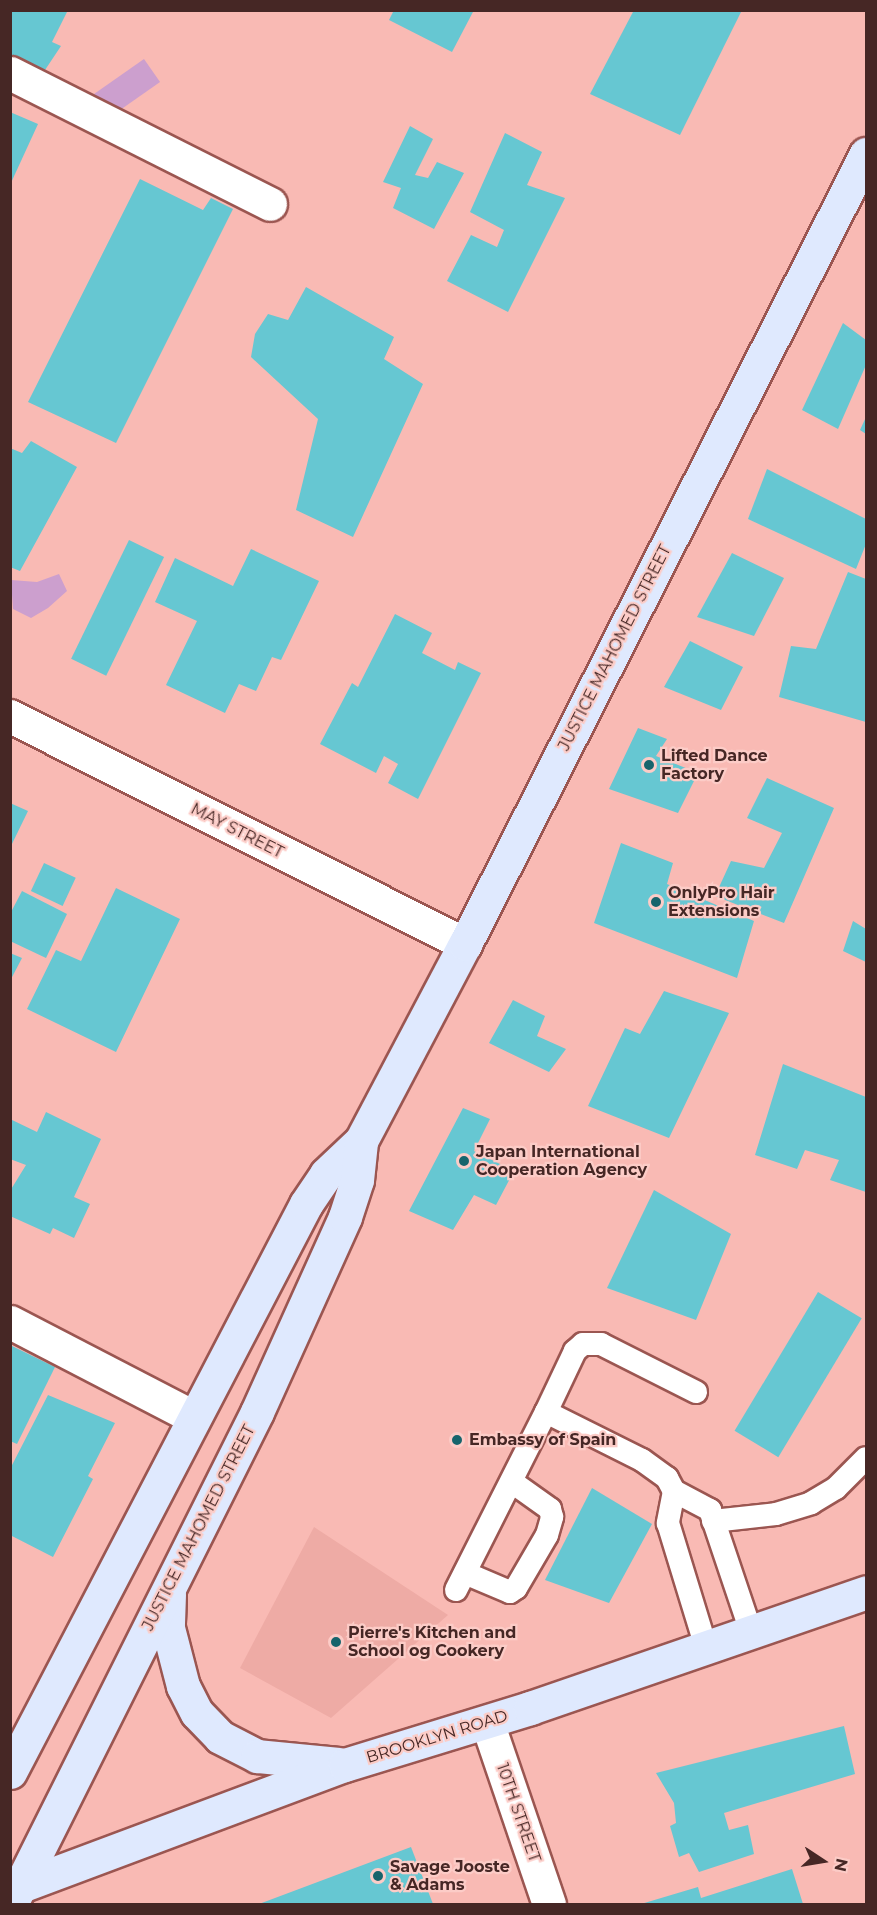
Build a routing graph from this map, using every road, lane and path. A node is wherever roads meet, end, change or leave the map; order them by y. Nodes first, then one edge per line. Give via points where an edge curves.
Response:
1 (10, 73) edge
2 (867, 154) edge
3 (270, 204) dead end
4 (10, 716) edge
5 (465, 944) junction
6 (361, 1141) junction
7 (10, 1322) edge
8 (696, 1392) dead end
9 (546, 1412) junction
10 (193, 1418) junction
11 (867, 1458) edge
12 (513, 1482) junction
13 (674, 1491) junction
14 (713, 1521) junction
15 (169, 1586) junction
16 (867, 1592) edge
17 (751, 1632) junction
18 (706, 1647) junction
19 (487, 1722) junction
20 (345, 1765) junction
21 (10, 1772) edge
22 (14, 1894) edge
23 (549, 1905) edge

1 - 3 street
2 - 5 main road, JUSTICE MAHOMED STREET
4 - 5 street, MAY STREET
5 - 6 main road, JUSTICE MAHOMED STREET
6 - 10 main road, JUSTICE MAHOMED STREET via 326,1174 306,1204
6 - 15 main road, JUSTICE MAHOMED STREET via 357,1180 345,1217 257,1412
7 - 10 street
8 - 9 lane via 601,1344 583,1344 575,1351
9 - 12 lane
9 - 13 lane via 642,1460 667,1478
10 - 21 main road, JUSTICE MAHOMED STREET
11 - 14 lane via 836,1488 811,1503 776,1514
12 - 12 lane via 550,1509 547,1535 510,1592 461,1581
13 - 14 lane via 710,1510
13 - 18 lane via 668,1523
14 - 17 lane
15 - 20 main road via 168,1628 174,1661 197,1713 220,1737 257,1756
15 - 22 main road, JUSTICE MAHOMED STREET
16 - 17 main road, BROOKLYN ROAD
17 - 18 main road, BROOKLYN ROAD
18 - 19 main road, BROOKLYN ROAD
19 - 20 main road, BROOKLYN ROAD
19 - 23 street, 10TH STREET
20 - 22 main road, BROOKLYN ROAD

